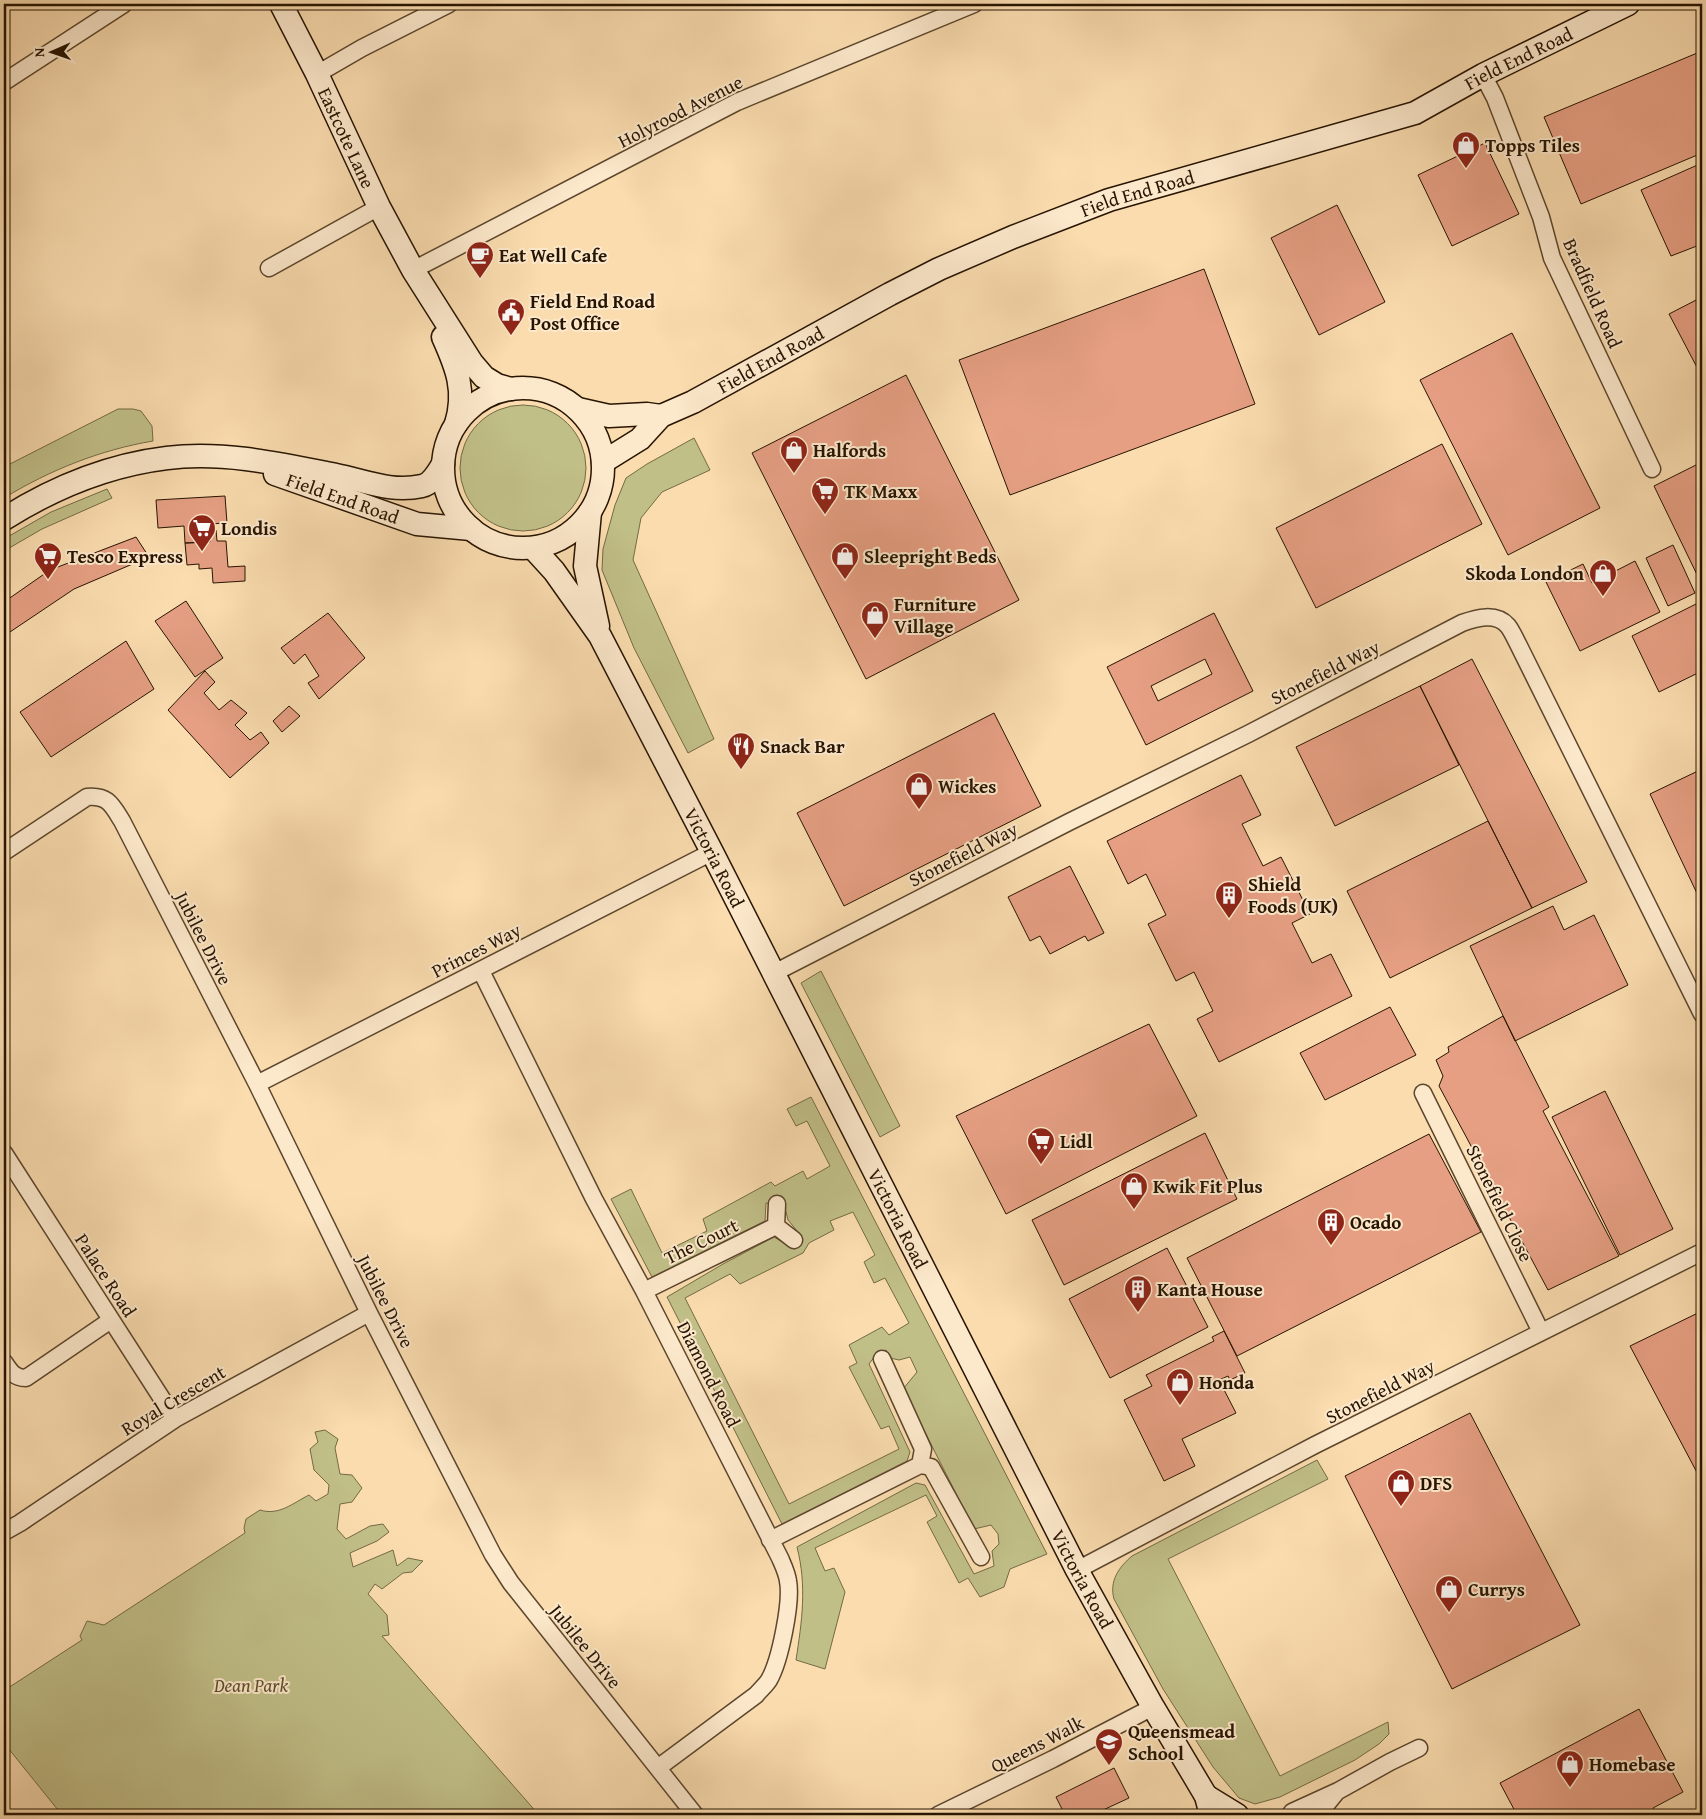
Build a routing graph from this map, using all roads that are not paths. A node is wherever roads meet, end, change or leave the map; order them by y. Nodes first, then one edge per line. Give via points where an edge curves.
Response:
1 (124, 4) edge
2 (281, 4) edge
3 (449, 4) edge
4 (974, 4) edge
5 (1624, 5) edge
6 (317, 74) junction
7 (1483, 75) junction
8 (4, 82) edge
9 (379, 207) junction
10 (269, 268) dead end
11 (414, 270) junction
12 (510, 389) junction
13 (578, 409) junction
14 (661, 416) junction
15 (455, 425) junction
16 (219, 457) junction
17 (603, 462) junction
18 (443, 464) junction
19 (1652, 469) dead end
20 (590, 512) junction
21 (4, 519) edge
22 (470, 529) junction
23 (533, 548) junction
24 (600, 636) junction
25 (4, 852) edge
26 (712, 852) junction
27 (481, 970) junction
28 (774, 973) junction
29 (1702, 1014) edge
30 (256, 1084) junction
31 (1423, 1093) dead end
32 (4, 1153) edge
33 (777, 1204) dead end
34 (776, 1226) junction
35 (794, 1240) dead end
36 (1702, 1252) edge
37 (644, 1291) junction
38 (369, 1313) junction
39 (111, 1320) junction
40 (1541, 1332) junction
41 (882, 1359) dead end
42 (4, 1362) edge
43 (175, 1419) junction
44 (920, 1465) junction
45 (4, 1532) edge
46 (770, 1540) junction
47 (981, 1557) dead end
48 (1077, 1570) junction
49 (1153, 1707) junction
50 (1419, 1748) dead end
51 (659, 1767) junction
52 (1338, 1791) junction
53 (1209, 1805) edge
54 (695, 1815) edge
55 (938, 1815) edge
56 (1237, 1815) edge
57 (1290, 1815) edge
58 (1318, 1815) edge

1 - 8 street
2 - 6 street, Eastcote Lane
3 - 6 street
4 - 11 street, Holyrood Avenue via 737,102
5 - 7 street, Field End Road
6 - 9 street, Eastcote Lane
7 - 14 street, Field End Road via 1415,112 1109,200 1013,237 939,269 693,402
7 - 19 street, Bradfield Road via 1542,217 1552,258
9 - 10 street
9 - 11 street, Eastcote Lane
11 - 12 street, Eastcote Lane via 472,363 484,377
11 - 15 street, Eastcote Lane via 458,374 460,408
12 - 13 street via 537,389
12 - 15 street via 489,395 470,408
13 - 14 street, Field End Road via 609,416
13 - 17 street via 596,437
14 - 17 street, Field End Road via 640,439
15 - 18 street via 446,444
16 - 18 street, Field End Road via 283,464 377,486 404,488 425,486
16 - 21 street, Field End Road via 167,458 118,467 50,493
16 - 22 street, Field End Road via 417,524
17 - 20 street via 600,488
18 - 22 street via 445,487 453,508
20 - 23 street via 575,529 555,542
20 - 24 street, Victoria Road via 585,566
22 - 23 street via 497,544
23 - 24 street, Victoria Road via 554,571
24 - 26 street, Victoria Road
25 - 30 street, Jubilee Drive via 86,797 98,796 110,802
26 - 27 street, Princes Way
26 - 28 street, Victoria Road
27 - 30 street, Princes Way
27 - 37 street, Diamond Road via 594,1199
28 - 29 street, Stonefield Way via 1462,623 1488,617 1500,619 1512,633
28 - 48 street, Victoria Road
30 - 38 street, Jubilee Drive
31 - 40 street, Stonefield Close
32 - 39 street, Palace Road
33 - 34 street
34 - 35 street
34 - 37 street, The Court
36 - 40 street, Stonefield Way
37 - 46 street, Diamond Road
38 - 43 street, Royal Crescent
38 - 51 street, Jubilee Drive via 493,1555 511,1583
39 - 42 street via 26,1378 18,1378 11,1373
39 - 43 street, Palace Road
40 - 48 street, Stonefield Way via 1315,1445
41 - 44 street via 923,1450
43 - 45 street, Royal Crescent
44 - 46 street
44 - 47 street via 931,1467
46 - 51 street, Diamond Road via 788,1580 788,1605 776,1665 769,1680 756,1694
48 - 49 street, Victoria Road
49 - 53 street, Victoria Road
49 - 55 street, Queens Walk
50 - 52 street
51 - 54 street, Jubilee Drive
52 - 57 street
52 - 58 street
53 - 56 street, Victoria Road

